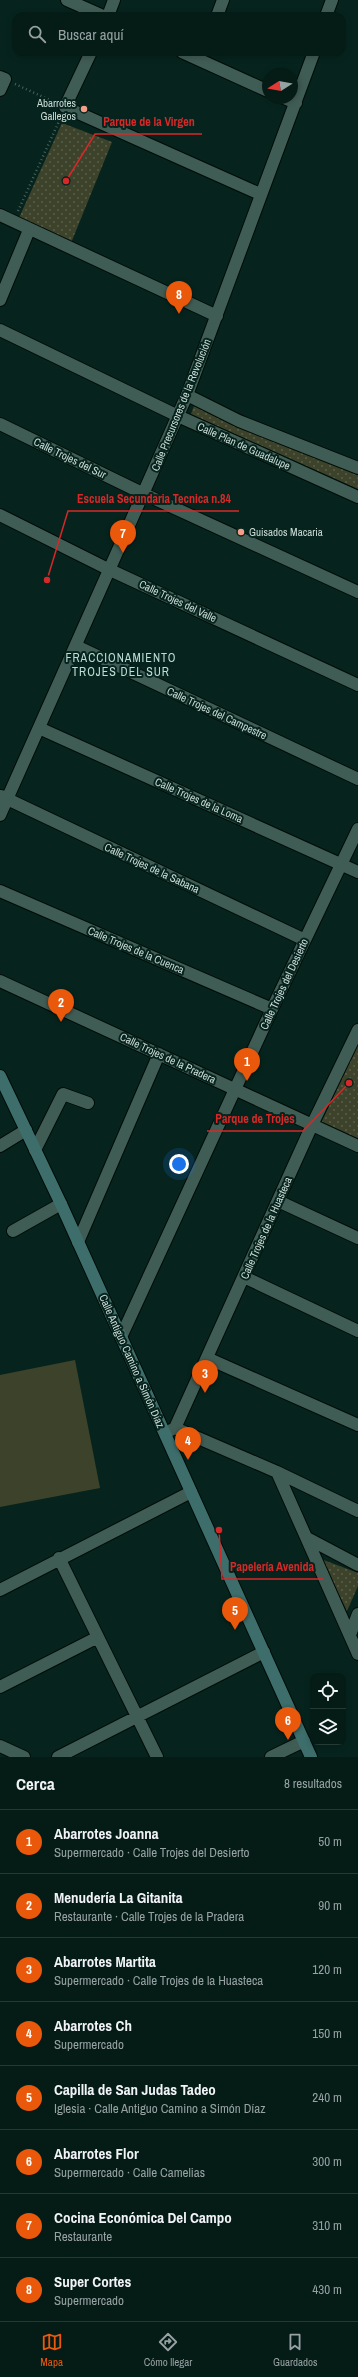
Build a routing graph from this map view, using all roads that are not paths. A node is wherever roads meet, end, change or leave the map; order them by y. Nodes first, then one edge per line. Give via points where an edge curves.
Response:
1 (67, 0) edge
2 (114, 0) edge
3 (223, 0) edge
4 (332, 0) edge
5 (94, 12) edge
6 (110, 12) edge
7 (219, 12) edge
8 (328, 12) edge
9 (89, 56) edge
10 (313, 56) edge
11 (204, 57) edge
12 (262, 88) edge
13 (298, 97) edge
14 (296, 104) edge
15 (260, 194) junction
16 (0, 215) edge
17 (29, 230) junction
18 (0, 300) edge
19 (216, 316) junction
20 (0, 330) edge
21 (188, 395) junction
22 (178, 416) junction
23 (0, 424) edge
24 (358, 468) edge
25 (144, 494) junction
26 (358, 497) edge
27 (0, 515) edge
28 (110, 570) junction
29 (358, 592) edge
30 (76, 646) junction
31 (358, 685) edge
32 (39, 728) junction
33 (358, 780) edge
34 (4, 797) edge
35 (0, 815) edge
36 (358, 829) edge
37 (342, 864) junction
38 (358, 872) edge
39 (0, 891) edge
40 (305, 940) junction
41 (0, 982) edge
42 (272, 1009) junction
43 (358, 1030) edge
44 (159, 1054) junction
45 (0, 1076) edge
46 (235, 1089) junction
47 (88, 1103) dead end
48 (312, 1125) junction
49 (26, 1130) junction
50 (0, 1146) edge
51 (358, 1146) edge
52 (35, 1150) junction
53 (278, 1201) junction
54 (61, 1204) junction
55 (13, 1231) dead end
56 (358, 1238) edge
57 (78, 1242) junction
58 (244, 1277) junction
59 (358, 1331) edge
60 (121, 1337) junction
61 (207, 1358) junction
62 (358, 1425) edge
63 (170, 1431) junction
64 (278, 1472) junction
65 (191, 1492) junction
66 (358, 1510) edge
67 (307, 1538) junction
68 (59, 1558) junction
69 (358, 1565) edge
70 (0, 1590) edge
71 (358, 1614) edge
72 (350, 1635) junction
73 (98, 1637) junction
74 (264, 1652) junction
75 (358, 1654) edge
76 (0, 1687) edge
77 (137, 1717) junction
78 (304, 1741) junction
79 (0, 1746) edge
80 (24, 1757) edge
81 (58, 1757) edge
82 (157, 1757) edge
83 (271, 1757) edge
84 (311, 1757) edge

1 - 5 street
2 - 6 street
3 - 7 street
4 - 8 street
9 - 15 street via 65,107
10 - 13 street, Calle Precursores de la Revolución
11 - 12 street
14 - 15 street, Calle Precursores de la Revolución
15 - 19 street, Calle Precursores de la Revolución
16 - 17 street
17 - 18 street
17 - 19 street
19 - 21 street, Calle Precursores de la Revolución
20 - 22 street, Calle Plan de Guadalupe
21 - 22 street, Calle Precursores de la Revolución
21 - 24 street via 239,421
22 - 25 street, Calle Precursores de la Revolución
22 - 26 street, Calle Plan de Guadalupe
23 - 25 street, Calle Trojes del Sur
25 - 28 street, Calle Precursores de la Revolución
25 - 29 street, Calle Trojes del Sur
27 - 28 street, Calle Trojes del Valle
28 - 30 street, Calle Precursores de la Revolución
28 - 31 street, Calle Trojes del Valle
30 - 32 street, Calle Precursores de la Revolución
30 - 33 street, Calle Trojes del Campestre
32 - 34 street, Calle Precursores de la Revolución
32 - 37 street, Calle Trojes de la Loma
34 - 35 street, Calle Precursores de la Revolución
34 - 40 street, Calle Trojes de la Sabana
36 - 37 street, Calle Trojes del Desierto
37 - 38 street, Calle Trojes de la Loma
37 - 40 street, Calle Trojes del Desierto
39 - 42 street, Calle Trojes de la Cuenca
40 - 42 street, Calle Trojes del Desierto
41 - 44 street, Calle Trojes de la Pradera
42 - 46 street, Calle Trojes del Desierto
43 - 48 street, Calle Trojes de la Huasteca
44 - 46 street, Calle Trojes de la Pradera
44 - 57 street
45 - 49 main road, Calle Antiguo Camino a Simón Díaz
46 - 48 street, Calle Trojes de la Pradera
46 - 60 street, Calle Trojes del Desierto
47 - 52 street via 63,1094
48 - 51 street, Calle Trojes de la Pradera
48 - 53 street, Calle Trojes de la Huasteca
49 - 50 street
49 - 52 main road, Calle Antiguo Camino a Simón Díaz
52 - 54 main road, Calle Antiguo Camino a Simón Díaz
53 - 56 street
53 - 58 street, Calle Trojes de la Huasteca
54 - 55 street
54 - 57 main road, Calle Antiguo Camino a Simón Díaz
57 - 60 main road, Calle Antiguo Camino a Simón Díaz
58 - 59 street
58 - 61 street, Calle Trojes de la Huasteca
60 - 63 main road, Calle Antiguo Camino a Simón Díaz
61 - 62 street
61 - 63 street, Calle Trojes de la Huasteca
63 - 64 street
63 - 65 main road, Calle Antiguo Camino a Simón Díaz
64 - 66 street
64 - 67 street
65 - 68 street
65 - 74 main road, Calle Antiguo Camino a Simón Díaz
67 - 69 street
67 - 72 street
68 - 70 street
68 - 73 street
71 - 72 street
72 - 75 street
73 - 76 street
73 - 77 street
74 - 77 street
74 - 78 main road, Calle Antiguo Camino a Simón Díaz
77 - 81 street
77 - 82 street
78 - 83 street
78 - 84 main road, Calle Antiguo Camino a Simón Díaz
79 - 80 street

